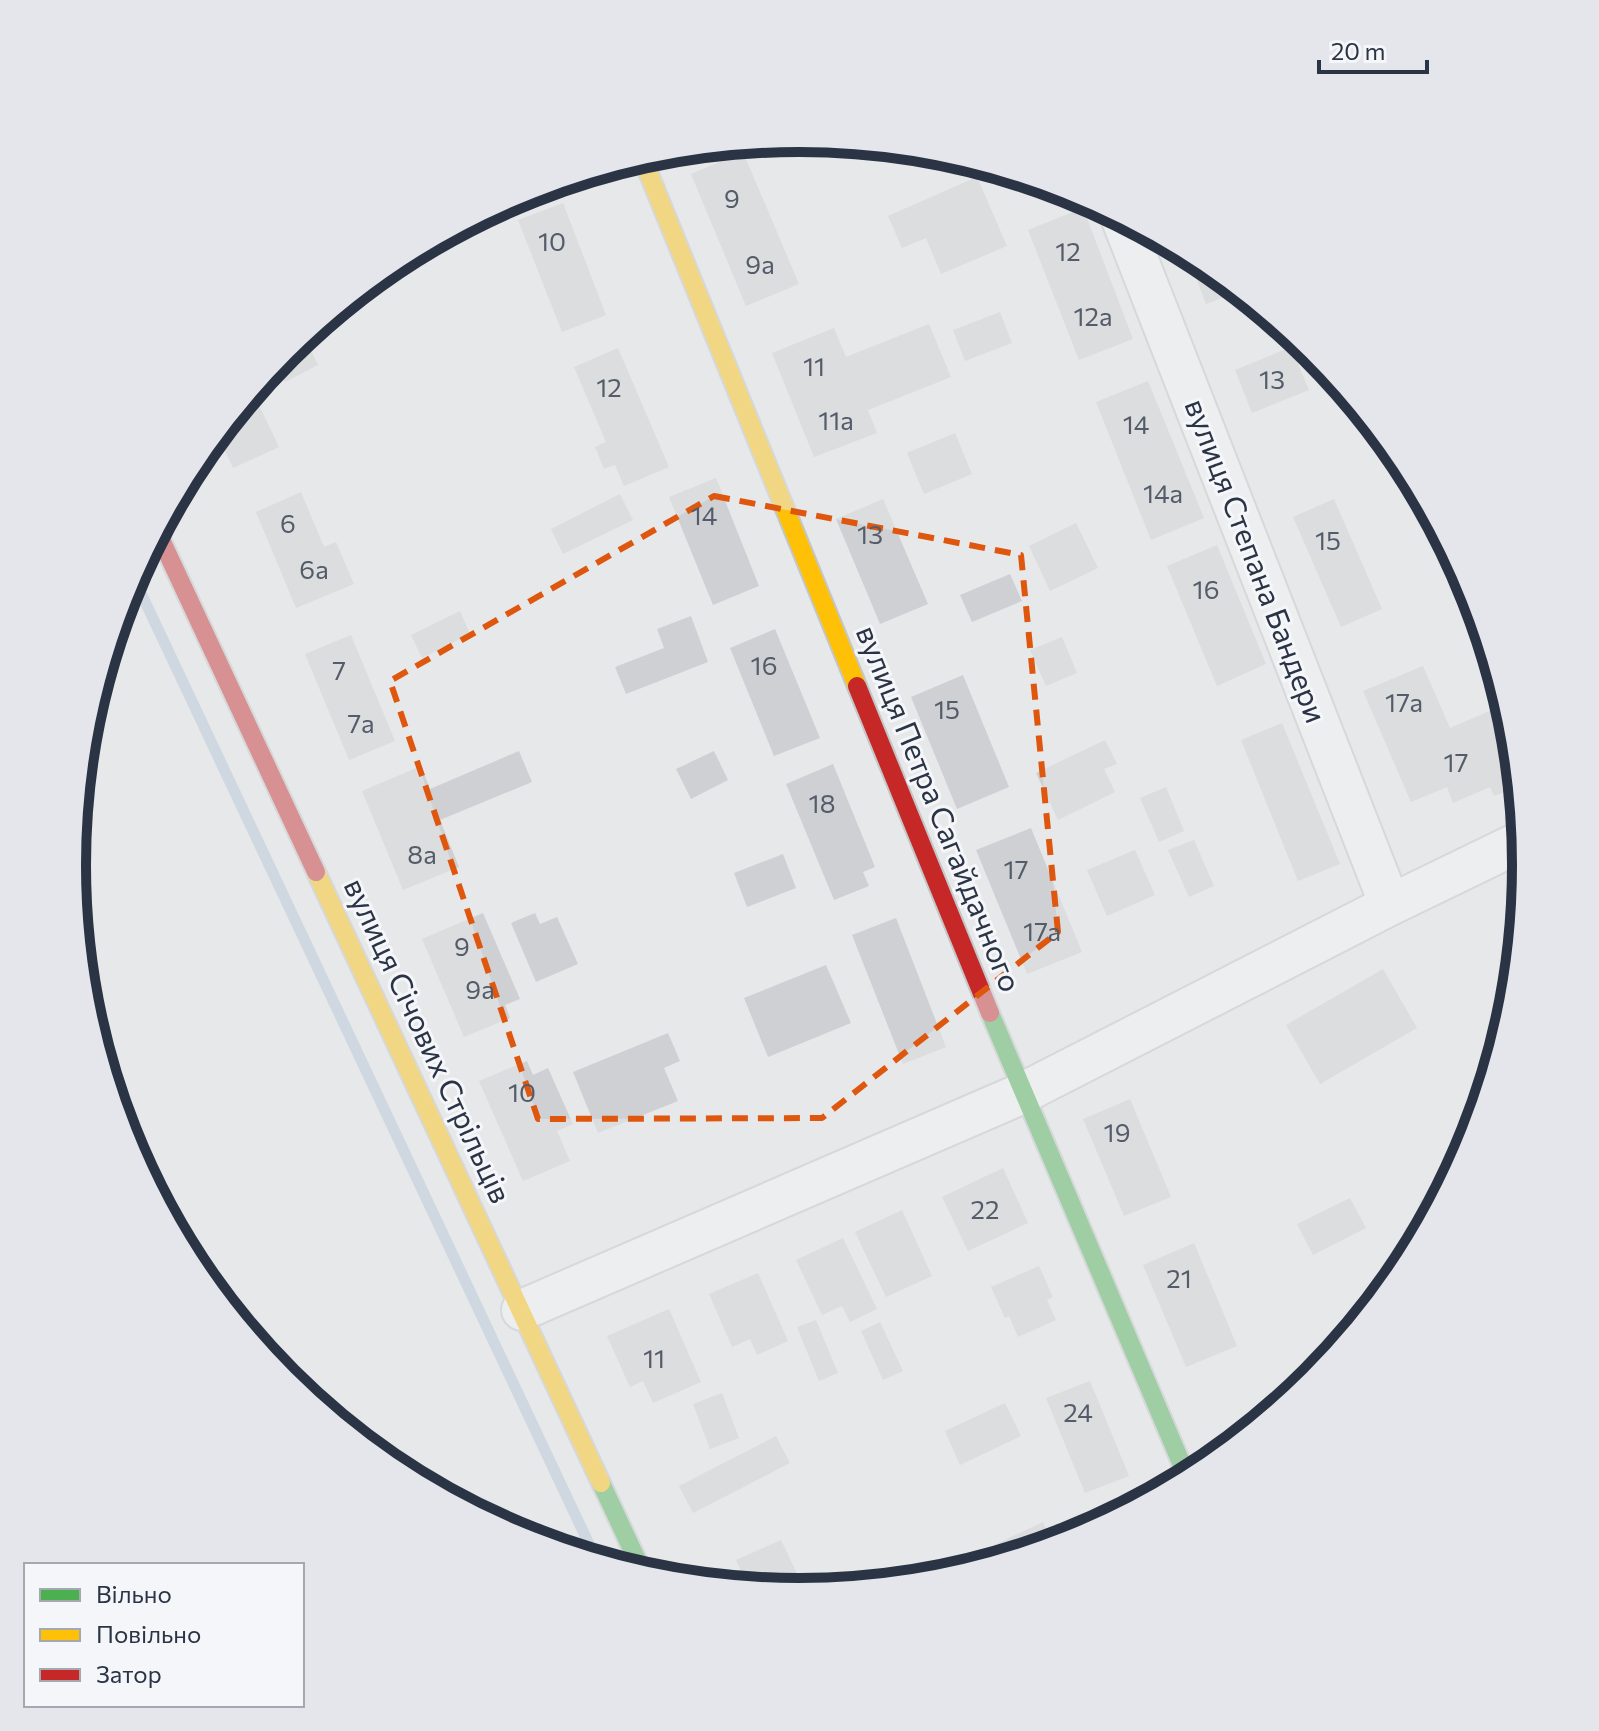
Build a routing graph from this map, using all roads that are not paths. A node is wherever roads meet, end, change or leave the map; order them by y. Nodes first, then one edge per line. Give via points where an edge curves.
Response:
1 (647, 169) edge
2 (1127, 232) edge
3 (163, 544) edge
4 (1512, 846) edge
5 (1390, 905) junction
6 (1023, 1093) junction
7 (522, 1310) junction
8 (1183, 1467) edge
9 (637, 1560) edge

1 - 6 street, вулиця Петра Сагайдачного
2 - 5 street, вулиця Степана Бандери
3 - 7 street, вулиця Січових Стрільців
4 - 5 street
5 - 6 street
6 - 7 street
6 - 8 street, вулиця Петра Сагайдачного
7 - 9 street, вулиця Січових Стрільців

